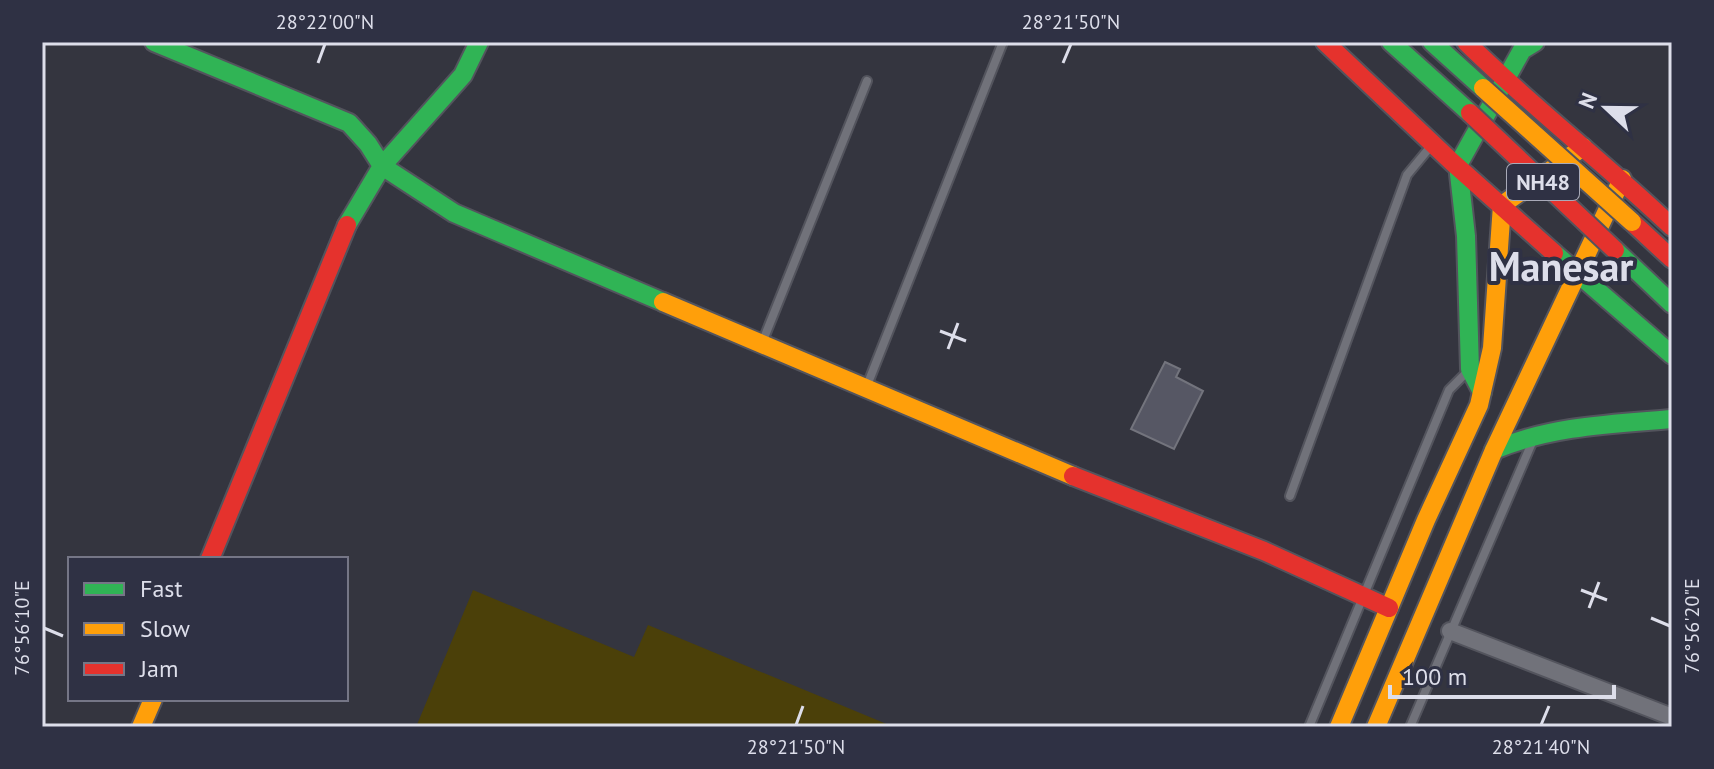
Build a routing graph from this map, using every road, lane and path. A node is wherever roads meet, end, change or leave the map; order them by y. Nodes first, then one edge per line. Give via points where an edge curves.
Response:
1 (154, 42) edge
2 (479, 42) edge
3 (1003, 42) edge
4 (1325, 42) edge
5 (1391, 42) edge
6 (1432, 42) edge
7 (1466, 42) edge
8 (1526, 45) edge
9 (1505, 80) junction
10 (867, 81) dead end
11 (1432, 144) junction
12 (1583, 147) junction
13 (1458, 165) junction
14 (382, 166) junction
15 (1622, 179) junction
16 (1502, 205) junction
17 (1671, 224) edge
18 (1672, 259) edge
19 (1576, 273) junction
20 (1672, 304) edge
21 (762, 344) junction
22 (1672, 355) edge
23 (1470, 369) junction
24 (866, 388) junction
25 (1482, 392) junction
26 (1672, 419) edge
27 (1536, 434) junction
28 (1494, 450) junction
29 (1290, 496) dead end
30 (211, 557) edge
31 (1365, 596) junction
32 (1389, 608) junction
33 (1450, 631) junction
34 (152, 701) edge
35 (1672, 717) edge
36 (141, 727) edge
37 (1309, 727) edge
38 (1339, 727) edge
39 (1376, 727) edge
40 (1410, 727) edge

1 - 14 main road via 349,123
2 - 14 main road via 463,75
3 - 24 lane
4 - 11 main road
5 - 20 main road, NH48, bridge
6 - 18 main road, NH48, bridge
7 - 9 main road
8 - 9 main road
9 - 12 main road
9 - 13 main road
10 - 21 lane
11 - 13 main road
11 - 29 lane via 1407,175
12 - 15 main road
12 - 16 main road
13 - 16 main road
13 - 23 main road
14 - 21 main road via 454,213
14 - 30 main road via 345,229
15 - 17 main road
15 - 19 main road
16 - 19 main road
16 - 25 main road via 1492,348
19 - 22 main road
19 - 28 main road
21 - 24 main road
23 - 25 main road
23 - 31 lane via 1449,390
24 - 31 main road
25 - 32 main road
26 - 27 main road
27 - 28 main road
27 - 33 lane
28 - 39 main road
31 - 32 main road
31 - 37 lane
32 - 38 main road
33 - 35 street
33 - 40 lane
34 - 36 main road

